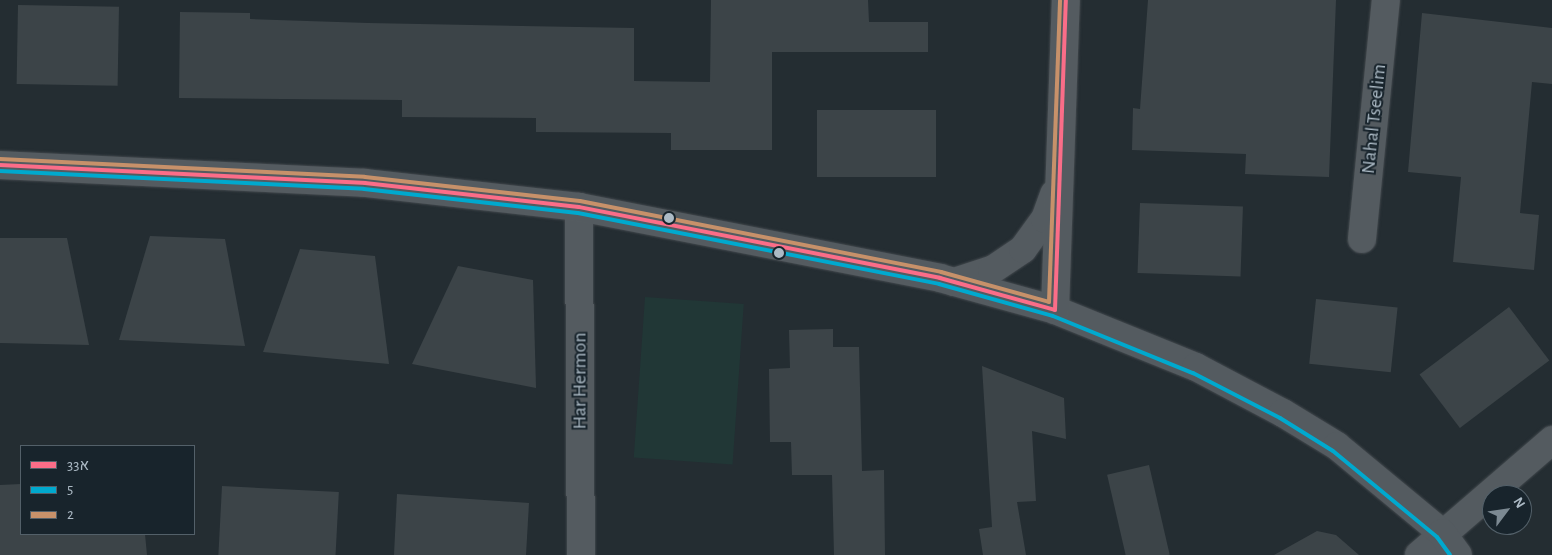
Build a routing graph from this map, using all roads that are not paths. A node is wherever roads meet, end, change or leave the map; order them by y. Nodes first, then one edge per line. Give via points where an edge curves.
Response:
1 (1066, 0) edge
2 (1386, 0) edge
3 (0, 165) edge
4 (1060, 178) junction
5 (579, 207) junction
6 (1362, 239) dead end
7 (954, 282) junction
8 (1056, 310) junction
9 (1552, 440) edge
10 (1442, 533) junction
11 (581, 555) edge
12 (1419, 555) edge
13 (1458, 555) edge

1 - 4 street
2 - 6 street, Nahal Tseelim
3 - 5 street via 365,183
4 - 7 street via 1046,219 1022,249 992,270
4 - 8 street
5 - 7 street
5 - 11 street, Har Hermon
7 - 8 street
8 - 10 street via 1196,367 1283,413 1337,446
9 - 10 street
10 - 12 street
10 - 13 street

